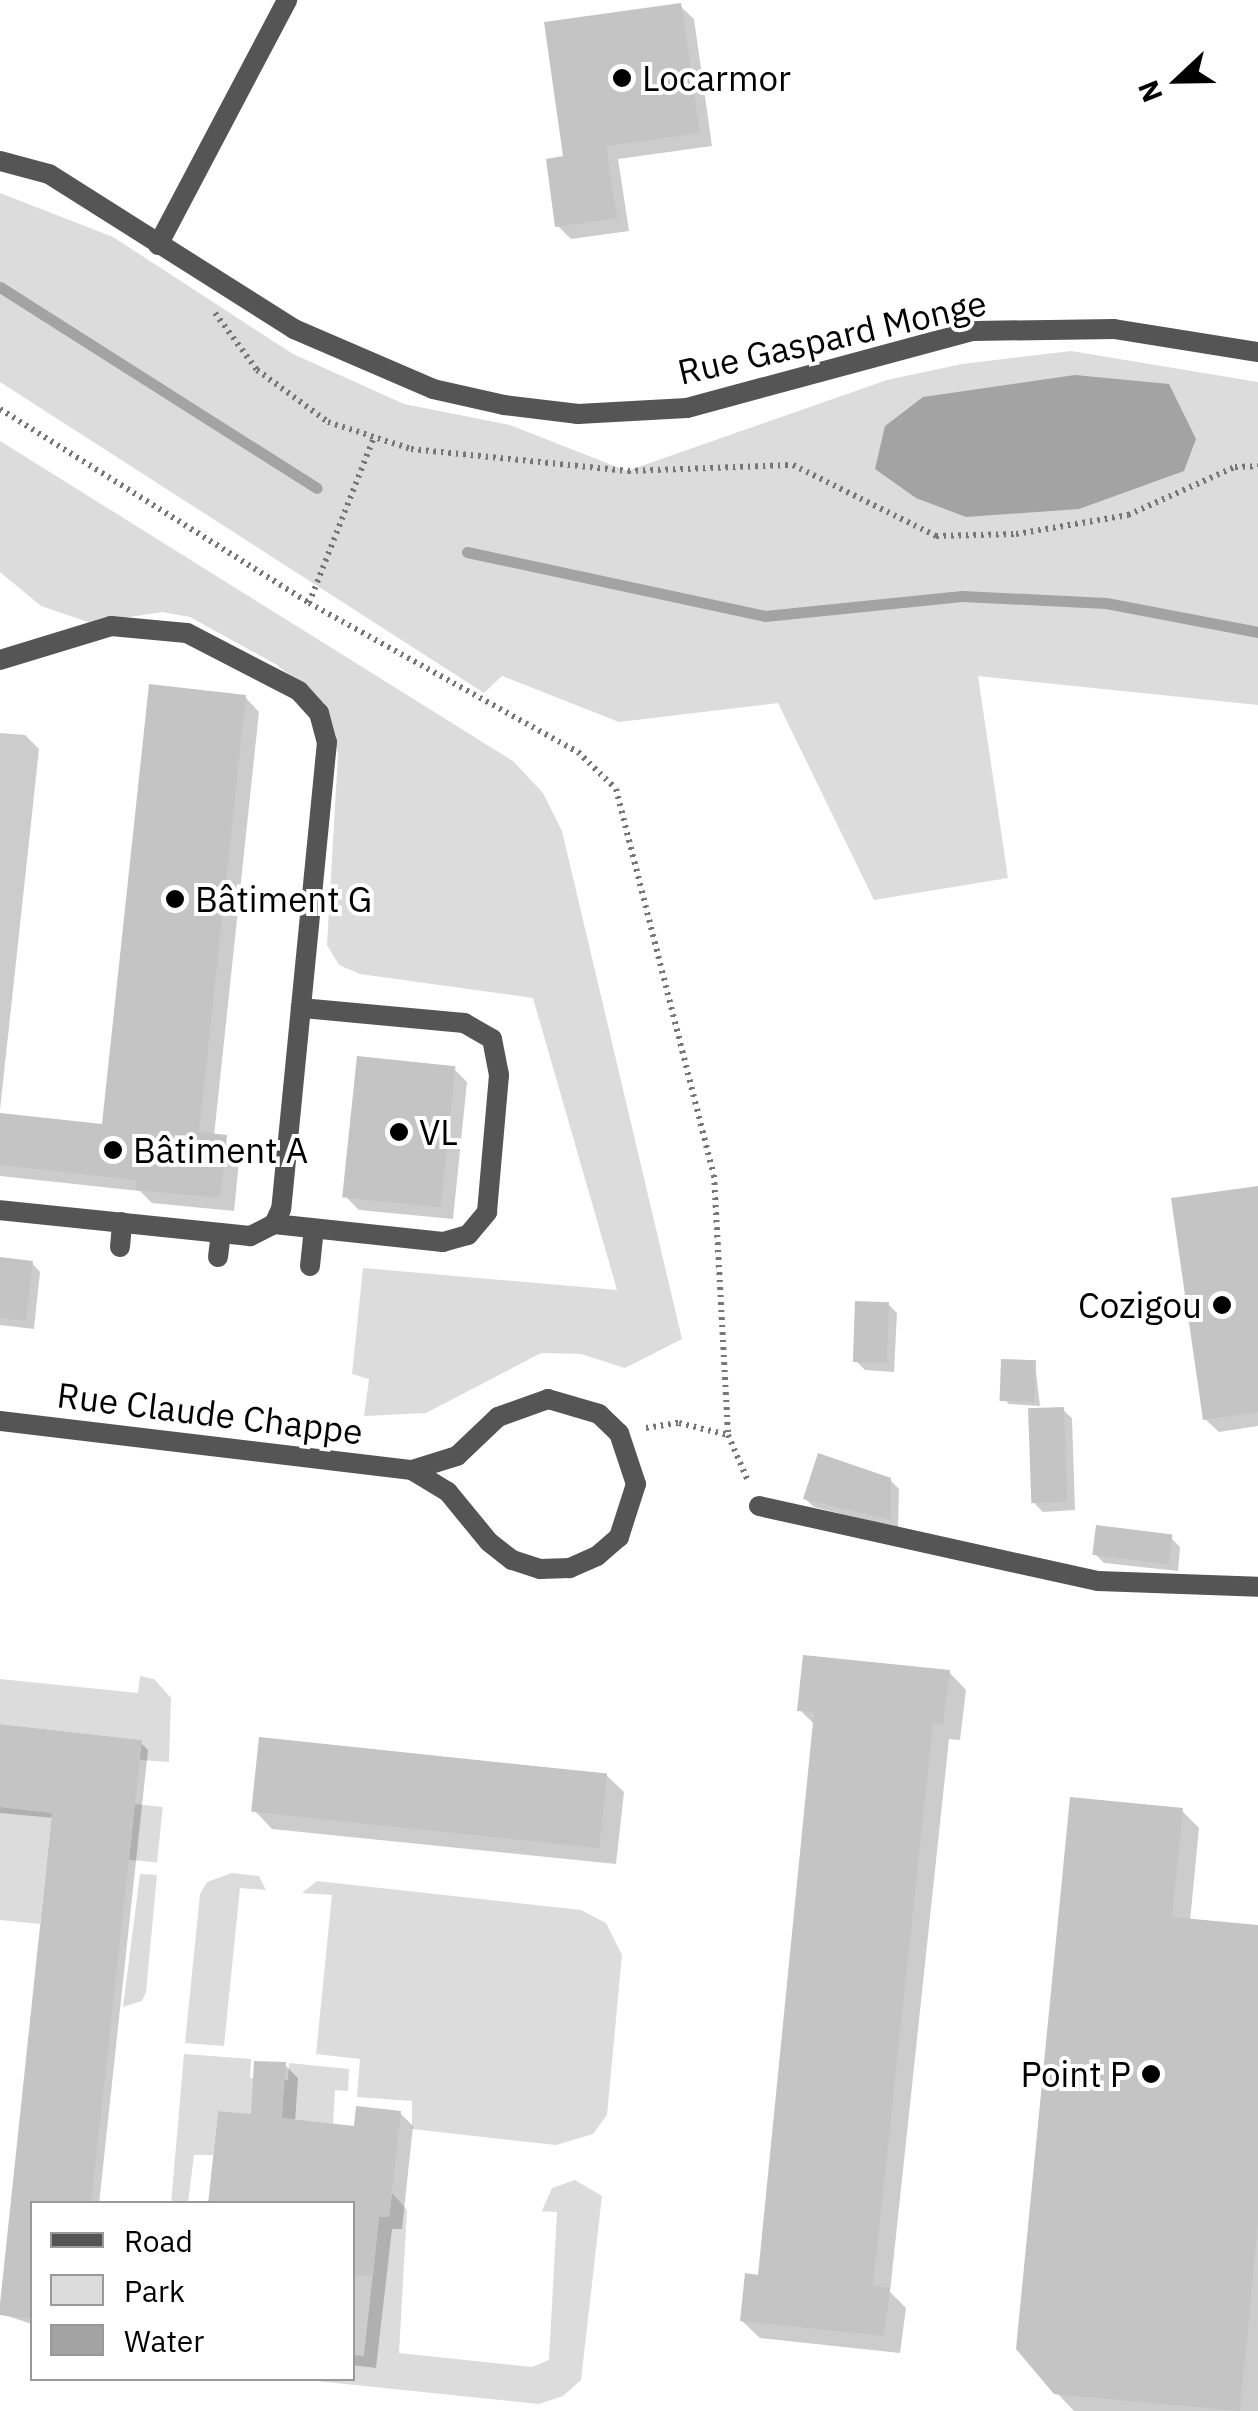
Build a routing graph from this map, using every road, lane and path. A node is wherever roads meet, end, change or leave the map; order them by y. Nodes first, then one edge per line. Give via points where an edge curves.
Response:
1 (286, 0) edge
2 (0, 161) edge
3 (158, 244) junction
4 (200, 276) junction
5 (1258, 352) edge
6 (0, 409) edge
7 (374, 437) junction
8 (1258, 466) edge
9 (308, 604) junction
10 (0, 660) edge
11 (301, 1008) junction
12 (0, 1210) edge
13 (122, 1222) junction
14 (274, 1224) junction
15 (314, 1230) junction
16 (221, 1233) junction
17 (120, 1247) dead end
18 (218, 1256) dead end
19 (310, 1266) dead end
20 (0, 1421) edge
21 (619, 1433) junction
22 (728, 1435) junction
23 (412, 1470) junction
24 (759, 1506) joint
25 (1258, 1588) edge

1 - 3 street
2 - 3 street, Rue Gaspard Monge via 48,174
3 - 4 street, Rue Gaspard Monge
4 - 5 street, Rue Gaspard Monge via 294,329 434,389 578,414 687,408 973,331 1114,329
4 - 7 path via 220,324 257,370 328,422
6 - 9 path
7 - 8 path via 410,449 628,470 793,465 936,536 1016,534 1128,516 1234,467
7 - 9 path
9 - 22 path via 578,752 616,788 714,1175
10 - 11 street via 23,645 111,626 158,626 187,633 310,701 326,742
11 - 14 street via 282,1208
11 - 15 street via 478,1026 499,1058 487,1212 468,1235 442,1242
12 - 13 street
13 - 16 street
13 - 17 street
14 - 15 street
14 - 16 street via 250,1236
15 - 19 street
16 - 18 street
20 - 23 street, Rue Claude Chappe
21 - 22 path via 679,1423
21 - 23 street via 600,1414 548,1399 498,1418 457,1456
21 - 23 street via 632,1457 632,1510 619,1536 570,1568 540,1569 512,1560 448,1492
22 - 24 path
24 - 25 street via 1098,1581

